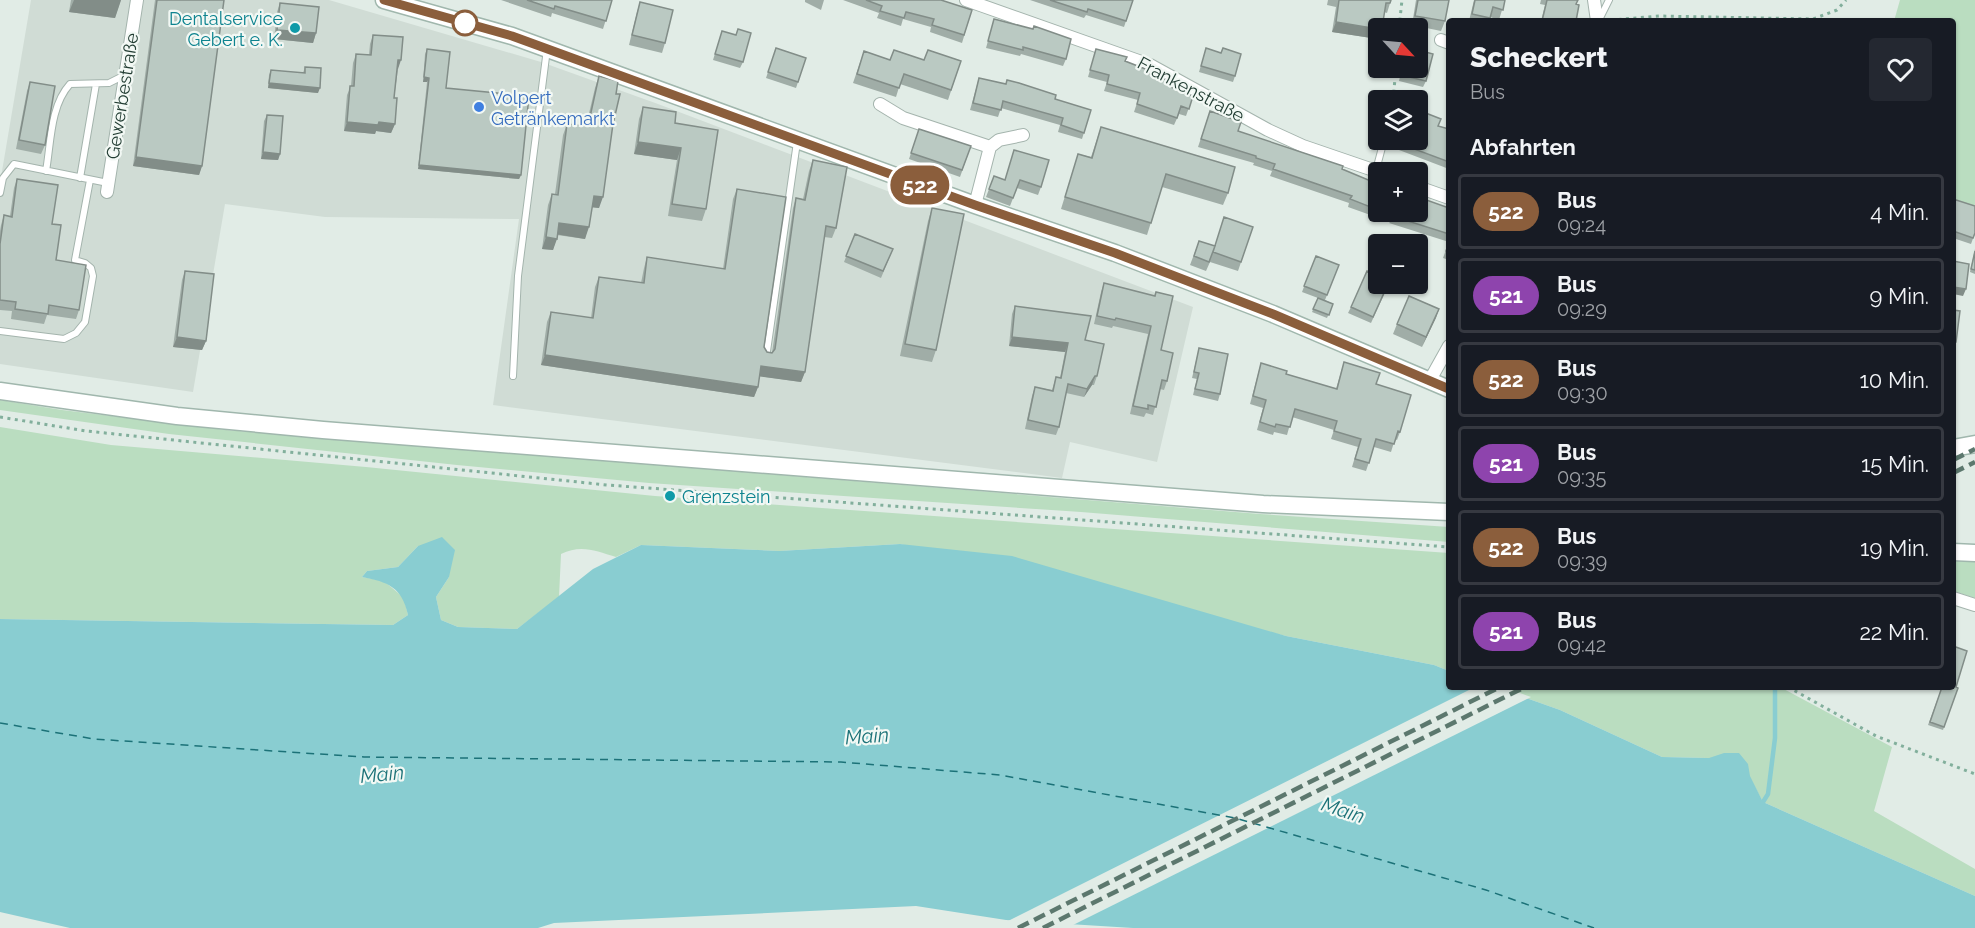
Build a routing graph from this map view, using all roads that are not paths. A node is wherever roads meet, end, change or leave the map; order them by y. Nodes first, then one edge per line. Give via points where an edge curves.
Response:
1 (136, 0) edge
2 (384, 0) edge
3 (966, 0) edge
4 (1594, 0) edge
5 (1609, 0) edge
6 (1597, 18) edge
7 (1600, 18) edge
8 (547, 49) junction
9 (125, 75) junction
10 (96, 84) junction
11 (880, 104) dead end
12 (1023, 135) dead end
13 (797, 141) junction
14 (990, 147) junction
15 (1368, 169) edge
16 (46, 171) junction
17 (80, 178) junction
18 (90, 180) junction
19 (107, 188) joint
20 (1428, 191) edge
21 (0, 193) edge
22 (1446, 197) edge
23 (975, 205) junction
24 (0, 331) edge
25 (1446, 351) edge
26 (766, 358) edge
27 (513, 376) dead end
28 (1430, 380) junction
29 (1446, 388) edge
30 (0, 391) edge
31 (1975, 444) edge
32 (1956, 447) edge
33 (1442, 512) edge
34 (1956, 552) edge
35 (1975, 553) edge
36 (1956, 599) edge
37 (1975, 605) edge

1 - 9 street, Gewerbestraße
2 - 8 main road
3 - 15 street, Frankenstraße via 1150,65 1268,130
4 - 6 street
5 - 7 lane
8 - 13 main road
8 - 27 lane via 518,276
9 - 10 lane
9 - 19 street, Gewerbestraße
10 - 16 lane via 70,84 63,92
10 - 17 lane
11 - 14 street via 903,118
12 - 14 street via 999,140
13 - 23 main road
13 - 26 lane
14 - 23 street
16 - 17 lane
16 - 21 lane via 14,164 3,178
17 - 18 lane
18 - 19 lane
18 - 24 lane via 75,260 86,263 93,276 85,322 64,339
20 - 22 street
23 - 28 main road via 1115,253
25 - 28 street
28 - 29 main road
30 - 33 main road via 177,416 335,431 1263,504
31 - 32 main road
34 - 35 main road
36 - 37 street

